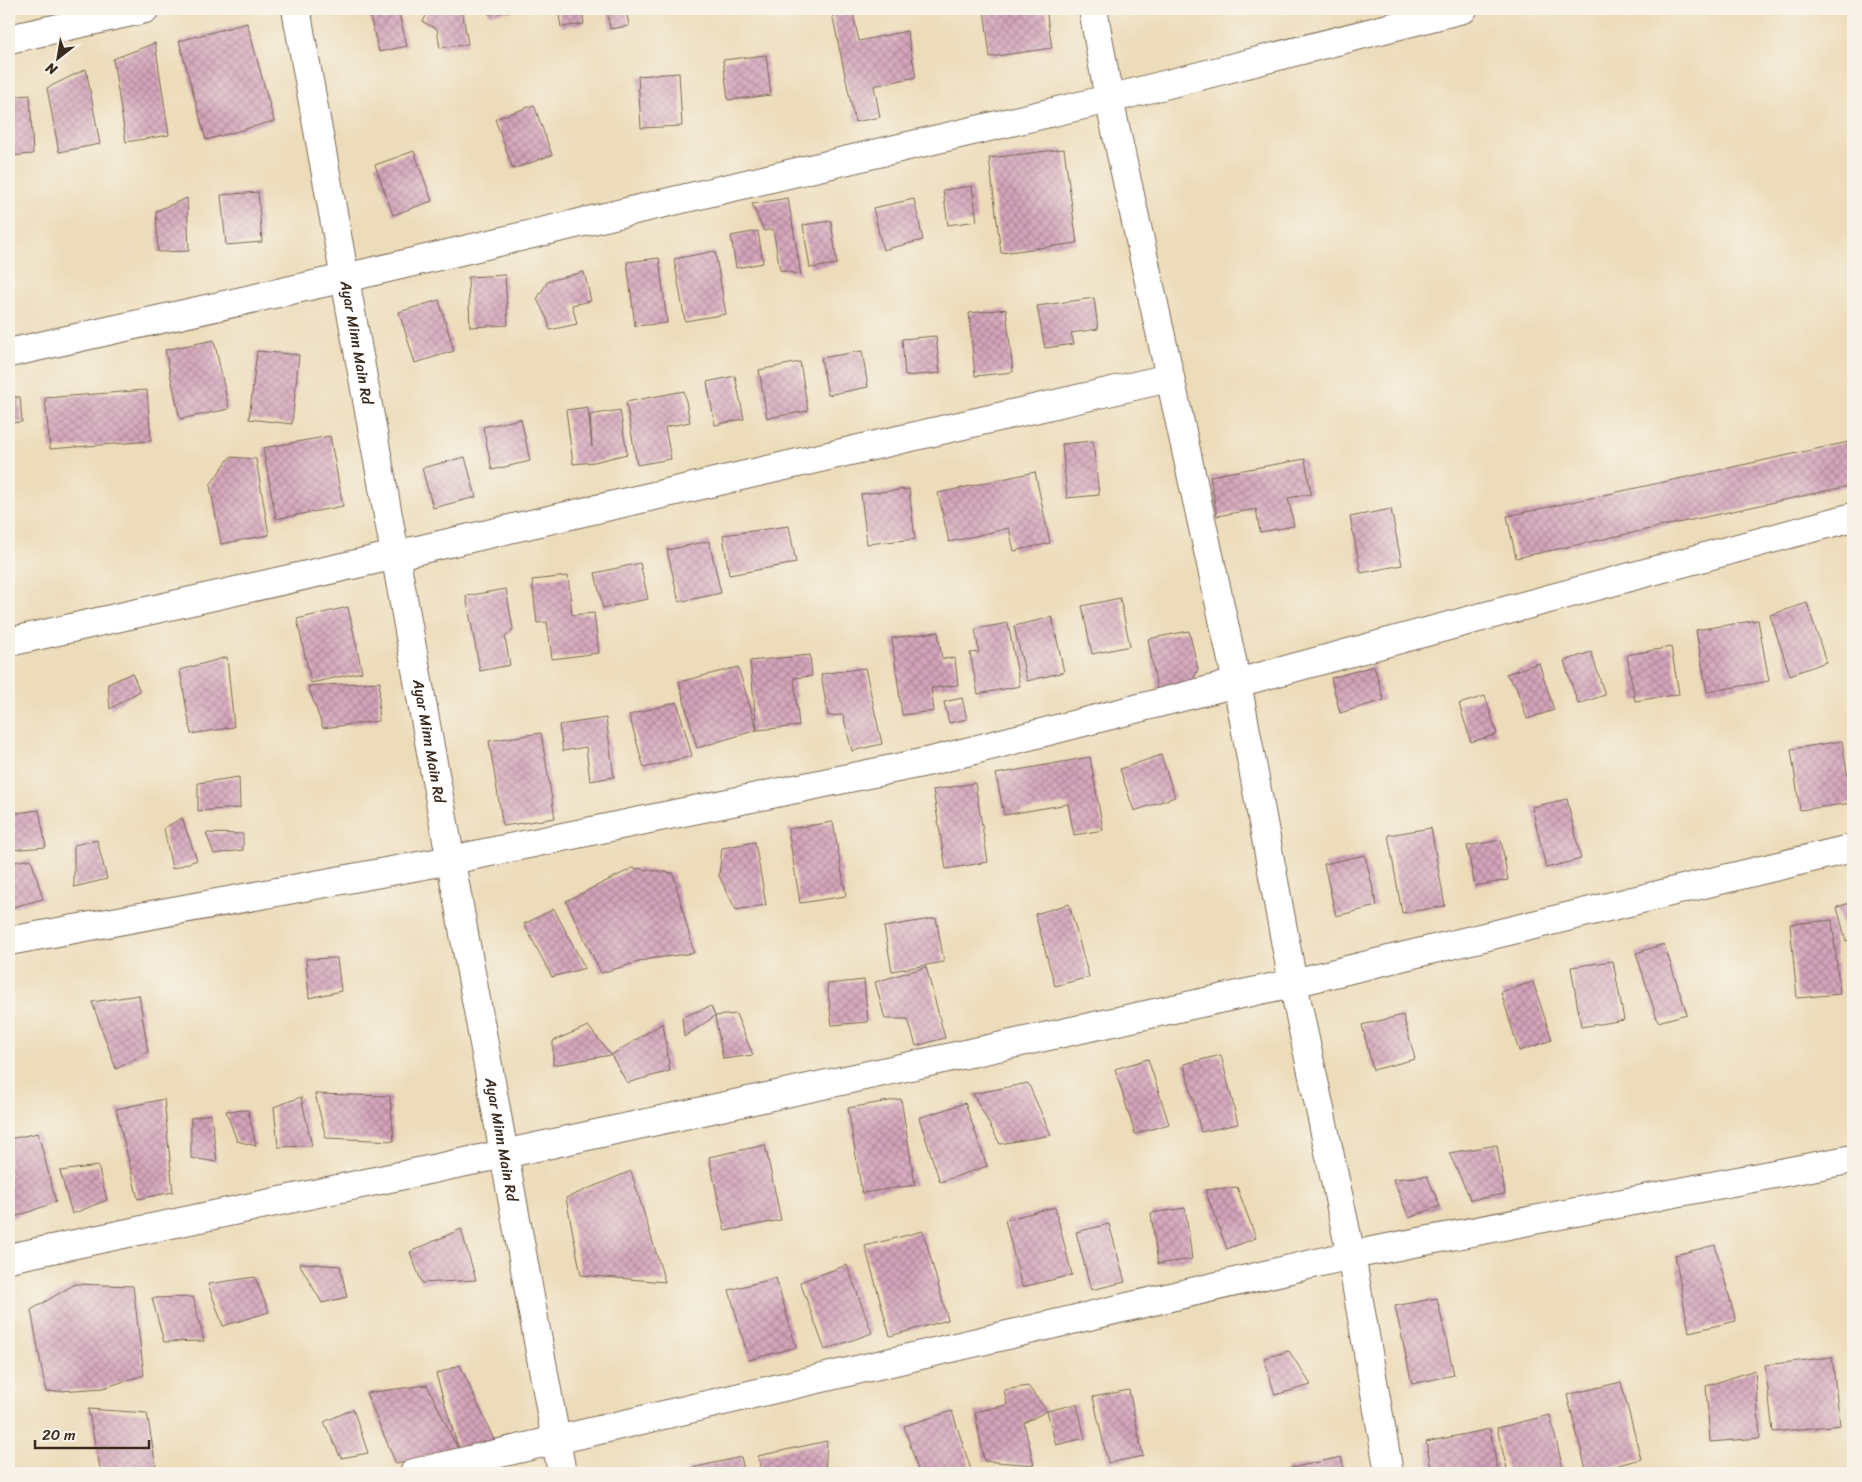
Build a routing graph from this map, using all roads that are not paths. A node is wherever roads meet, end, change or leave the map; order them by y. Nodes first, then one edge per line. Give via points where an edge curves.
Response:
1 (145, 9) edge
2 (296, 9) edge
3 (1093, 9) edge
4 (1463, 9) edge
5 (9, 39) edge
6 (1109, 99) junction
7 (345, 278) junction
8 (9, 353) edge
9 (1169, 378) junction
10 (1853, 517) edge
11 (396, 556) junction
12 (9, 642) edge
13 (1237, 683) junction
14 (1853, 848) edge
15 (451, 860) junction
16 (9, 941) edge
17 (1294, 983) junction
18 (504, 1154) junction
19 (1853, 1159) edge
20 (1351, 1255) junction
21 (9, 1258) edge
22 (556, 1441) junction
23 (414, 1473) edge
24 (562, 1473) edge
25 (1389, 1473) edge

1 - 5 street
2 - 7 street, Ayar Minn Main Rd
3 - 6 street
4 - 6 street
6 - 7 street
6 - 9 street
7 - 8 street
7 - 11 street, Ayar Minn Main Rd
9 - 11 street
9 - 13 street
10 - 13 street
11 - 12 street
11 - 15 street, Ayar Minn Main Rd
13 - 15 street via 931,761
13 - 17 street
14 - 17 street
15 - 16 street
15 - 18 street, Ayar Minn Main Rd
17 - 18 street
17 - 20 street
18 - 21 street
18 - 22 street, Ayar Minn Main Rd
19 - 20 street
20 - 22 street
20 - 25 street
22 - 23 street
22 - 24 street, Ayar Minn Main Rd

